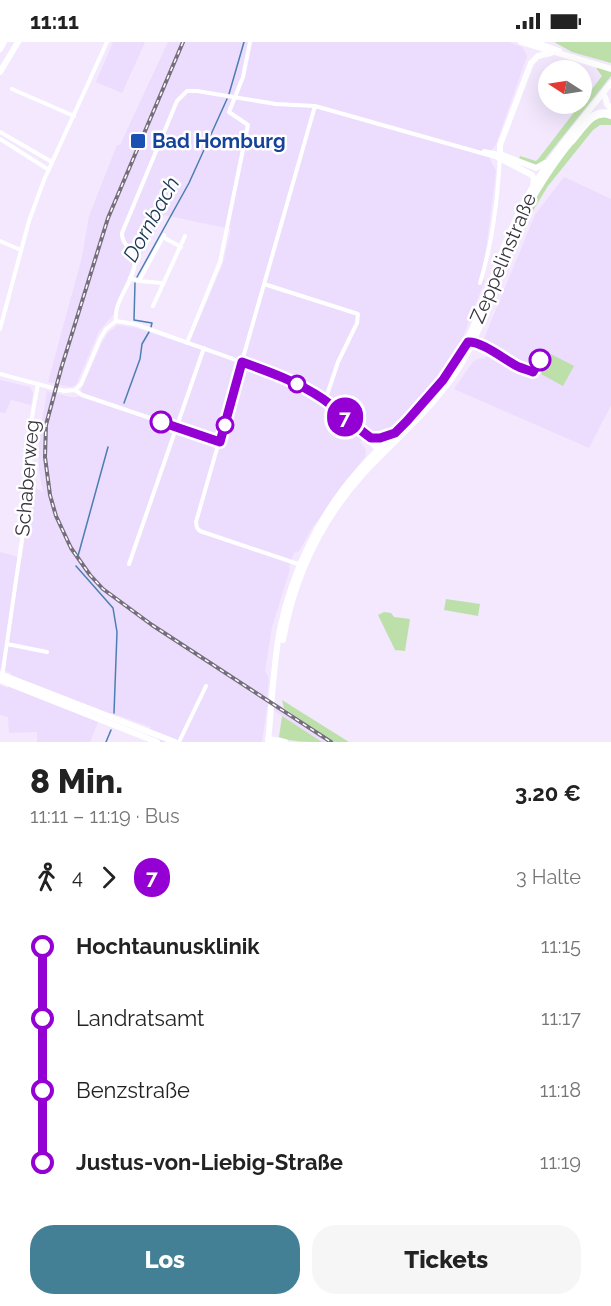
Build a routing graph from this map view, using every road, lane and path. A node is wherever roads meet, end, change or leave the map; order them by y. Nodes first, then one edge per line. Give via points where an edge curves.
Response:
1 (4, 42) edge
2 (18, 42) edge
3 (107, 42) edge
4 (250, 42) edge
5 (534, 42) edge
6 (549, 42) edge
7 (523, 43) edge
8 (0, 49) edge
9 (551, 52) junction
10 (570, 55) junction
11 (529, 67) junction
12 (611, 68) edge
13 (0, 72) edge
14 (611, 83) edge
15 (12, 89) dead end
16 (611, 90) edge
17 (235, 97) junction
18 (605, 97) junction
19 (315, 106) junction
20 (611, 109) edge
21 (611, 114) edge
22 (74, 116) junction
23 (573, 131) junction
24 (0, 132) edge
25 (0, 139) edge
26 (571, 141) junction
27 (500, 143) junction
28 (34, 152) junction
29 (500, 156) junction
30 (31, 159) junction
31 (513, 159) junction
32 (52, 162) junction
33 (49, 170) junction
34 (532, 188) junction
35 (185, 236) dead end
36 (0, 241) edge
37 (182, 247) junction
38 (21, 250) junction
39 (130, 278) junction
40 (140, 280) junction
41 (162, 283) junction
42 (480, 283) dead end
43 (264, 284) junction
44 (153, 306) dead end
45 (116, 321) junction
46 (0, 329) edge
47 (187, 343) junction
48 (204, 348) junction
49 (242, 362) junction
50 (0, 375) edge
51 (38, 384) junction
52 (75, 390) junction
53 (325, 400) junction
54 (339, 413) junction
55 (176, 428) junction
56 (395, 433) junction
57 (371, 438) junction
58 (365, 440) junction
59 (220, 442) junction
60 (380, 450) junction
61 (371, 456) junction
62 (129, 564) dead end
63 (302, 565) junction
64 (7, 644) junction
65 (47, 652) dead end
66 (1, 677) edge
67 (207, 686) dead end
68 (268, 741) edge
69 (157, 742) edge
70 (177, 742) edge
71 (285, 742) edge

1 - 8 main road
2 - 13 main road
3 - 22 street
4 - 17 street
5 - 10 main road
6 - 10 main road
7 - 9 main road
7 - 11 main road via 531,57
9 - 11 main road via 538,56
9 - 12 main road
10 - 12 main road
11 - 27 main road
14 - 23 main road, Zeppelinstraße
15 - 22 street
16 - 18 main road, Zeppelinstraße
17 - 19 street
17 - 39 street via 191,90 177,101 122,233 122,240 135,258
17 - 47 street via 229,112 248,125 220,262
18 - 20 main road
18 - 26 main road, Zeppelinstraße
19 - 29 street
19 - 43 street
21 - 26 highway via 596,114
22 - 32 street
23 - 31 main road via 541,167
23 - 34 main road, Zeppelinstraße
24 - 28 street
25 - 30 street
26 - 60 main road, Zeppelinstraße via 522,217 485,316 461,364 435,400
27 - 29 main road
27 - 31 main road
28 - 30 street
28 - 32 street
29 - 31 main road
29 - 34 main road via 532,175
29 - 42 street via 495,213
30 - 33 street
32 - 33 street
33 - 38 street
34 - 56 main road, Zeppelinstraße via 456,361 438,387
35 - 37 street
36 - 38 street
37 - 40 street via 163,236
37 - 41 street
38 - 46 street
39 - 40 street
39 - 45 street via 116,310
40 - 41 street
41 - 44 street
43 - 49 street
43 - 53 street via 358,314
45 - 47 street
45 - 52 street via 104,332
47 - 48 street
48 - 49 street
48 - 55 street
49 - 53 street via 298,384
49 - 59 street
50 - 51 street
51 - 52 street
51 - 64 street, Schaberweg via 31,422 31,481
52 - 55 street
53 - 54 street
54 - 57 street
54 - 58 street
55 - 59 street
55 - 62 street
56 - 57 street
56 - 60 main road, Zeppelinstraße
57 - 60 street
58 - 60 street
58 - 61 street
59 - 63 street via 197,528
60 - 61 main road, Zeppelinstraße
60 - 63 main road, Zeppelinstraße via 339,504
61 - 63 main road, Zeppelinstraße via 329,510
63 - 68 main road, Zeppelinstraße via 274,684
64 - 65 street
64 - 66 street, Schaberweg
66 - 69 main road
66 - 70 main road
67 - 70 street
68 - 71 main road

